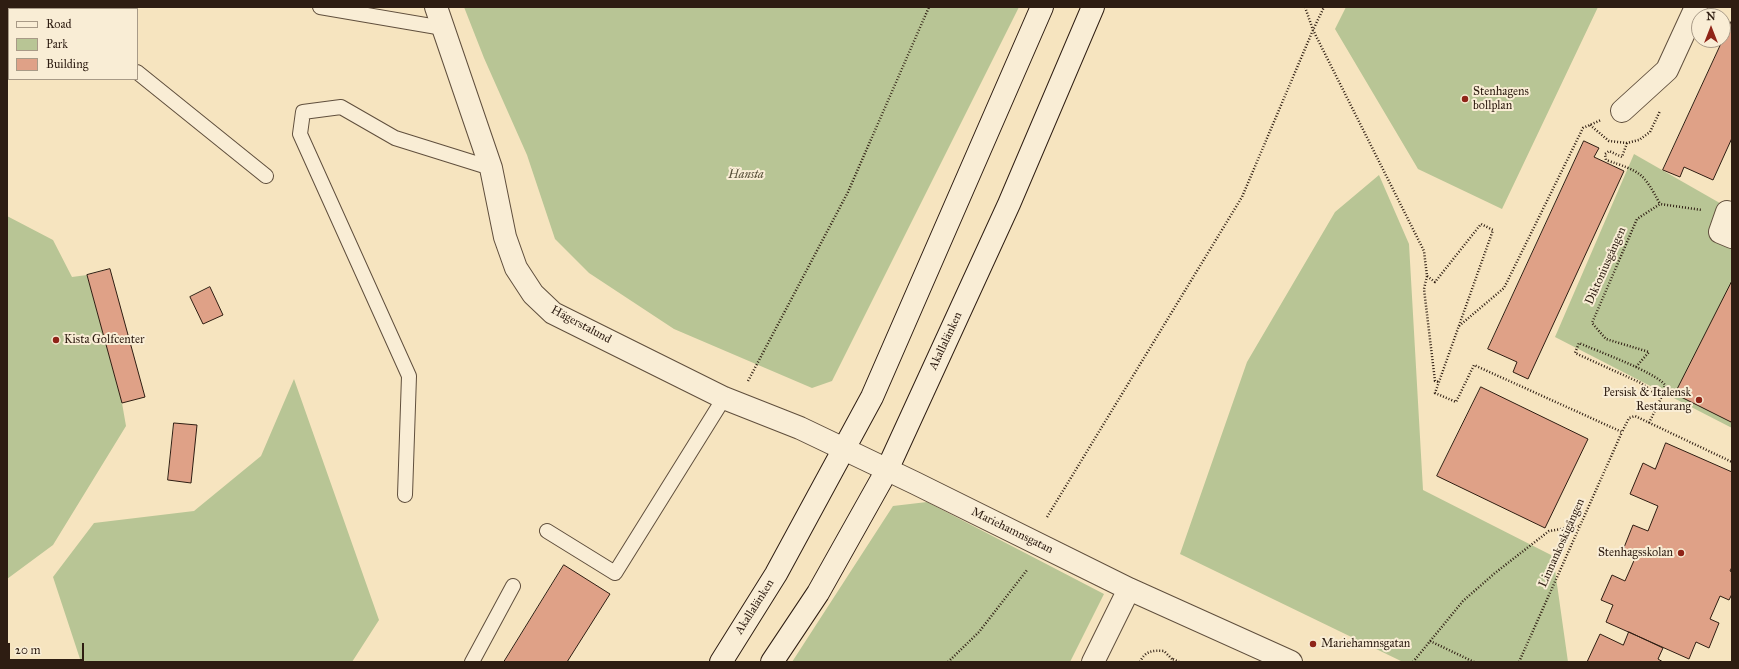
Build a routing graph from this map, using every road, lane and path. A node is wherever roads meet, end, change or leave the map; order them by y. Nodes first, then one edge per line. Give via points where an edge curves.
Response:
1 (320, 7) edge
2 (436, 7) edge
3 (929, 7) edge
4 (1042, 7) edge
5 (1093, 7) edge
6 (1305, 7) edge
7 (1324, 7) edge
8 (1696, 7) edge
9 (443, 28) junction
10 (1313, 30) junction
11 (138, 73) edge
12 (1622, 111) joint
13 (1627, 143) dead end
14 (492, 168) junction
15 (266, 176) dead end
16 (1660, 204) junction
17 (1727, 212) joint
18 (1732, 238) edge
19 (1427, 276) junction
20 (1459, 326) junction
21 (1636, 368) junction
22 (1439, 382) junction
23 (1661, 398) junction
24 (730, 400) junction
25 (1649, 423) junction
26 (1622, 432) junction
27 (843, 450) junction
28 (1732, 462) edge
29 (887, 470) junction
30 (405, 495) dead end
31 (1047, 518) dead end
32 (1580, 526) junction
33 (547, 531) dead end
34 (1027, 570) dead end
35 (513, 586) dead end
36 (1129, 589) junction
37 (1430, 641) junction
38 (1172, 660) edge
39 (472, 662) edge
40 (721, 662) edge
41 (772, 662) edge
42 (948, 662) edge
43 (1093, 662) edge
44 (1140, 662) edge
45 (1179, 662) edge
46 (1291, 662) edge
47 (1413, 662) edge
48 (1474, 662) edge
49 (1519, 662) edge

1 - 9 lane
2 - 9 main road, Hägerstalund
3 - 24 path via 848,192
4 - 27 main road, Akallalänken via 872,397
5 - 29 main road, Akallalänken via 1009,204
6 - 10 path
7 - 10 path
8 - 12 main road via 1667,70
9 - 14 main road, Hägerstalund
10 - 19 path via 1424,251
10 - 31 path via 1242,197
11 - 15 lane
12 - 20 path via 1583,128 1504,288
13 - 16 path via 1622,157 1609,151 1605,154 1606,160 1640,173 1649,183
14 - 24 main road, Hägerstalund via 505,237 516,268 533,294 553,313
14 - 30 lane via 395,138 341,107 303,112 300,134 409,376
16 - 17 path
16 - 21 path, Diktoniusgången via 1637,219 1592,323 1606,339 1648,352
17 - 18 main road via 1720,232
19 - 20 path via 1435,282 1481,224 1494,230
19 - 22 path via 1424,289 1434,381
20 - 22 path
21 - 23 path via 1662,380 1665,385
21 - 23 path via 1578,343 1575,353 1641,383
22 - 26 path via 1435,393 1456,402 1474,364
23 - 25 path
24 - 27 main road, Hägerstalund via 800,428
24 - 33 lane via 614,572
25 - 26 path, Linnankoskigången via 1635,416 1629,418
25 - 28 path, Linnankoskigången
26 - 32 path, Linnankoskigången
27 - 29 main road, Hägerstalund
27 - 40 main road, Akallalänken via 776,574
29 - 36 main road, Mariehamnsgatan
29 - 41 main road, Akallalänken via 818,593
32 - 37 path via 1548,531 1463,601
32 - 49 path, Linnankoskigången
34 - 42 path via 978,632
35 - 39 lane
36 - 43 main road
36 - 46 main road, Mariehamnsgatan
37 - 47 path
37 - 48 path
38 - 44 path via 1164,651 1153,650 1143,655
38 - 45 path

